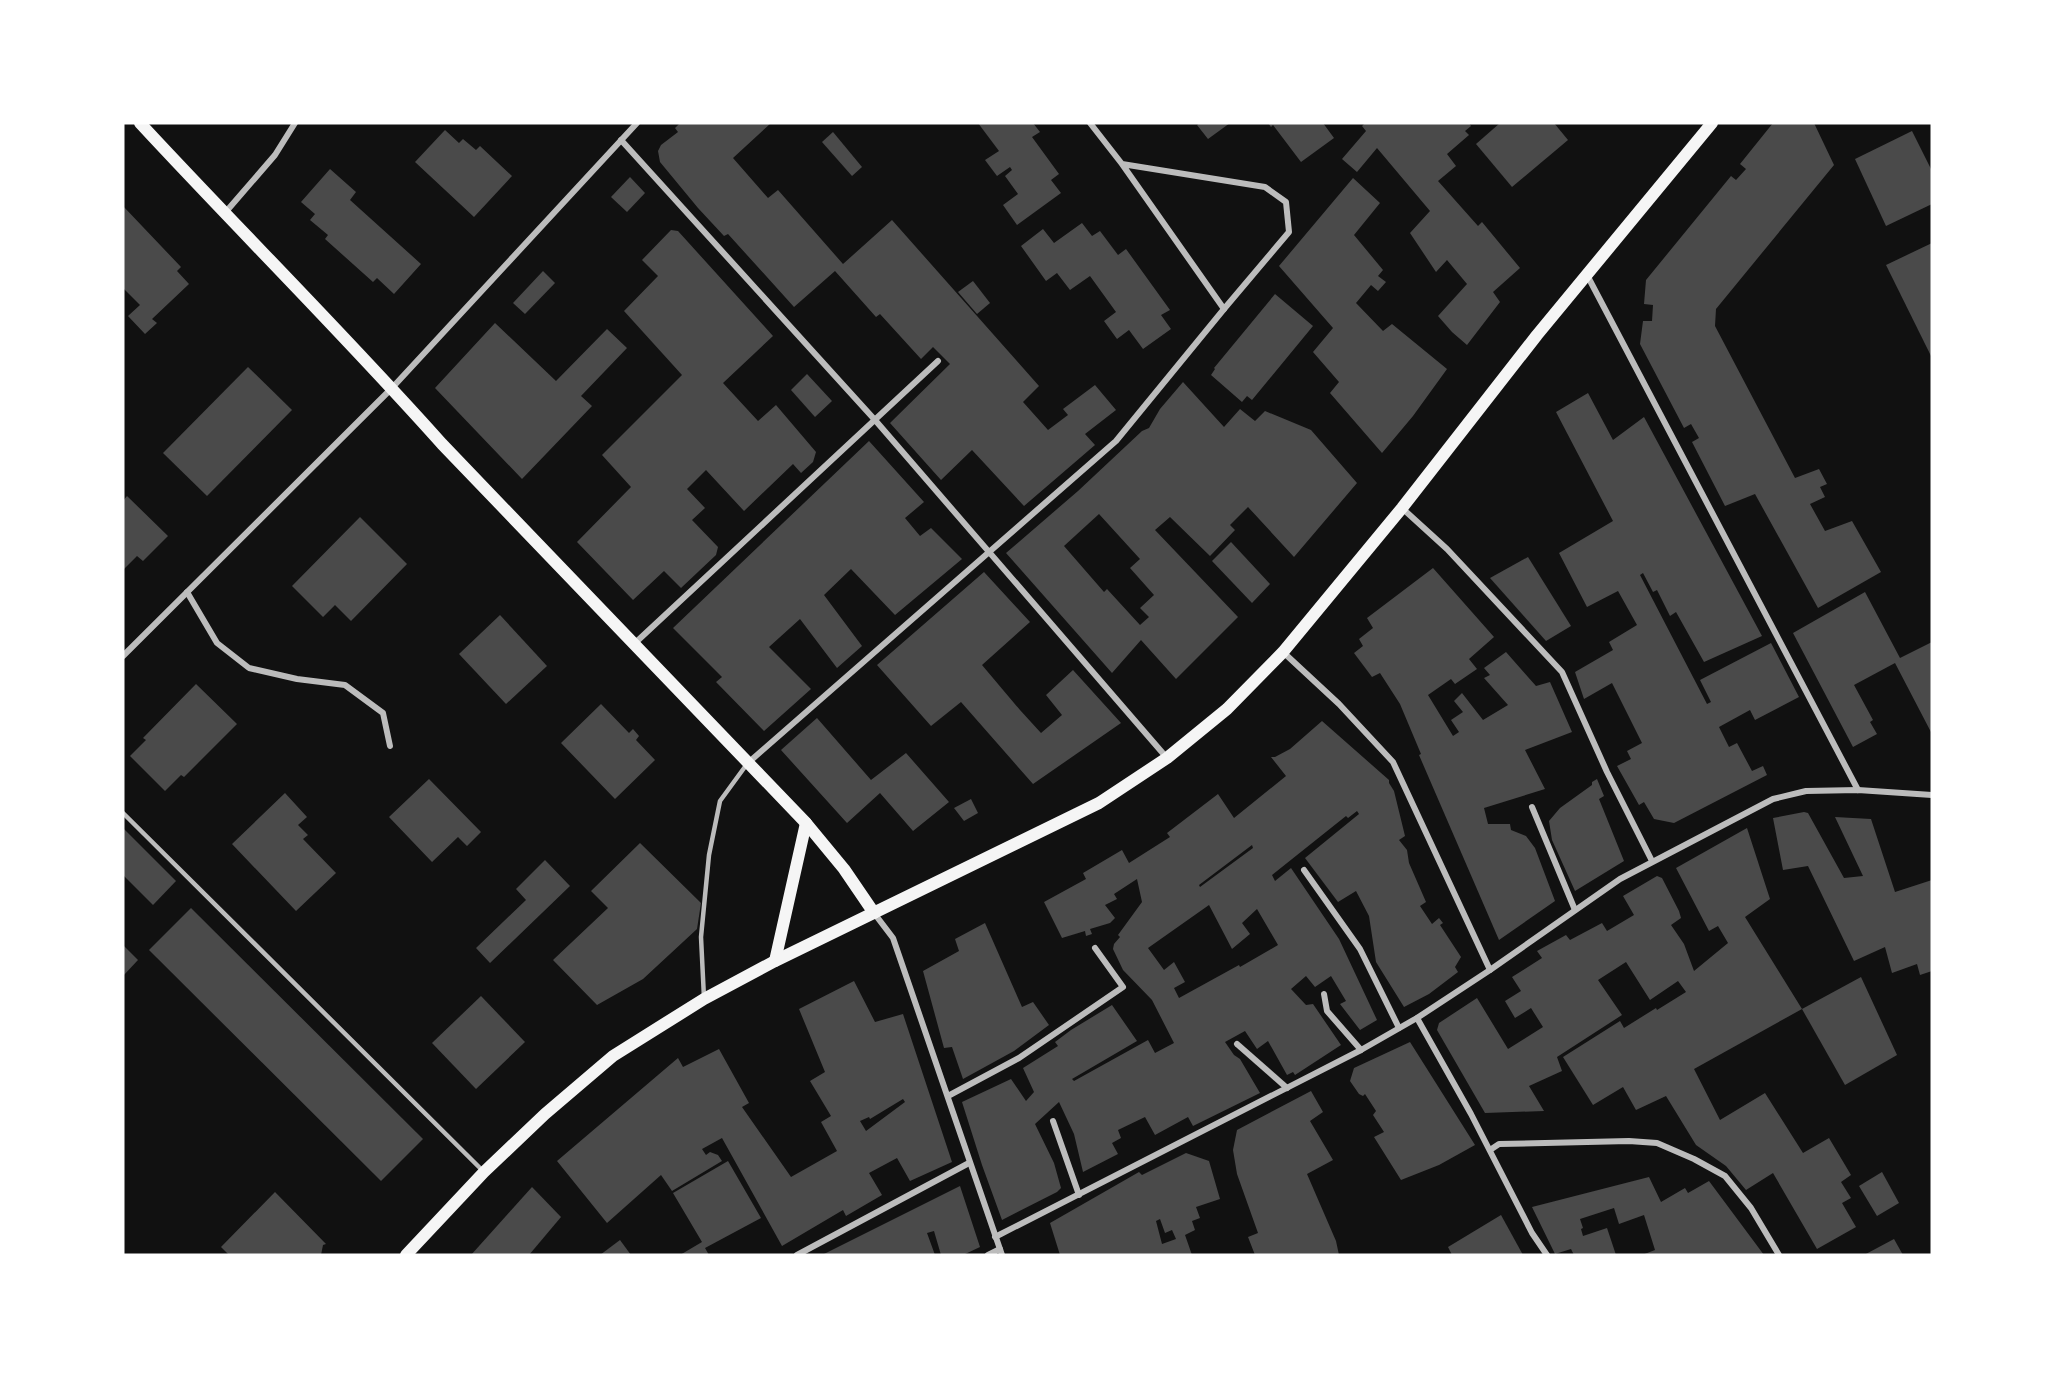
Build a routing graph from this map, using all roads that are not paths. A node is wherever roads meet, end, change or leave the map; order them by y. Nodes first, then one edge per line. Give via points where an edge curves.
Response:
1 (140, 123) edge
2 (295, 123) edge
3 (637, 123) edge
4 (1090, 123) edge
5 (1712, 123) edge
6 (621, 140) junction
7 (1122, 164) junction
8 (224, 214) junction
9 (1587, 276) junction
10 (1224, 309) junction
11 (938, 361) dead end
12 (392, 388) junction
13 (875, 420) junction
14 (1402, 508) junction
15 (989, 551) junction
16 (187, 592) junction
17 (634, 644) junction
18 (1283, 652) junction
19 (123, 657) edge
20 (390, 746) dead end
21 (1167, 759) junction
22 (749, 762) junction
23 (1858, 790) junction
24 (1932, 795) edge
25 (1532, 807) dead end
26 (123, 813) edge
27 (806, 823) junction
28 (1652, 861) junction
29 (1304, 870) dead end
30 (1575, 910) junction
31 (874, 913) junction
32 (1095, 948) dead end
33 (775, 961) junction
34 (1490, 970) junction
35 (1324, 994) dead end
36 (704, 999) junction
37 (1417, 1018) junction
38 (1399, 1028) junction
39 (1237, 1044) dead end
40 (1361, 1050) junction
41 (1287, 1088) junction
42 (948, 1096) junction
43 (1053, 1121) dead end
44 (1490, 1150) junction
45 (969, 1163) junction
46 (484, 1172) junction
47 (1079, 1195) junction
48 (995, 1237) junction
49 (1001, 1252) edge
50 (406, 1255) edge
51 (797, 1255) edge
52 (988, 1255) edge
53 (1547, 1255) edge
54 (1779, 1255) edge

1 - 8 main road
2 - 8 street via 275,155
3 - 6 street
4 - 7 street
5 - 9 main road
6 - 12 street
6 - 13 street
7 - 10 street
7 - 10 street via 1265,187 1286,202 1289,232
8 - 12 main road
9 - 14 main road
9 - 23 street
10 - 15 street via 1116,441
11 - 13 street
12 - 16 street
12 - 17 main road
13 - 15 street
13 - 17 street
14 - 18 main road
14 - 28 street via 1448,549 1562,672 1606,772
15 - 21 street
15 - 22 street
16 - 19 street
16 - 20 street via 217,643 249,668 297,680 345,685 383,713
17 - 22 main road
18 - 21 main road via 1227,709
18 - 34 street via 1393,762
21 - 31 main road via 1099,803
22 - 27 main road
22 - 36 lane via 720,801 701,937
23 - 24 street
23 - 28 street via 1806,791 1773,799
25 - 30 street
26 - 46 lane
27 - 31 main road
27 - 33 main road
28 - 30 street
29 - 38 street via 1360,949
30 - 34 street
31 - 33 main road
31 - 42 street via 893,938
32 - 42 street via 1123,987 1018,1058
33 - 36 main road
34 - 37 street
35 - 40 street via 1327,1011
36 - 46 main road via 613,1056 545,1113
37 - 38 street
37 - 44 street
38 - 40 street
39 - 41 street
40 - 41 street
41 - 47 street
42 - 45 street
43 - 47 street
44 - 53 street
44 - 54 street via 1499,1144 1658,1143 1725,1176
45 - 48 street
45 - 51 street
46 - 50 main road
47 - 48 street
48 - 49 street
49 - 52 street

